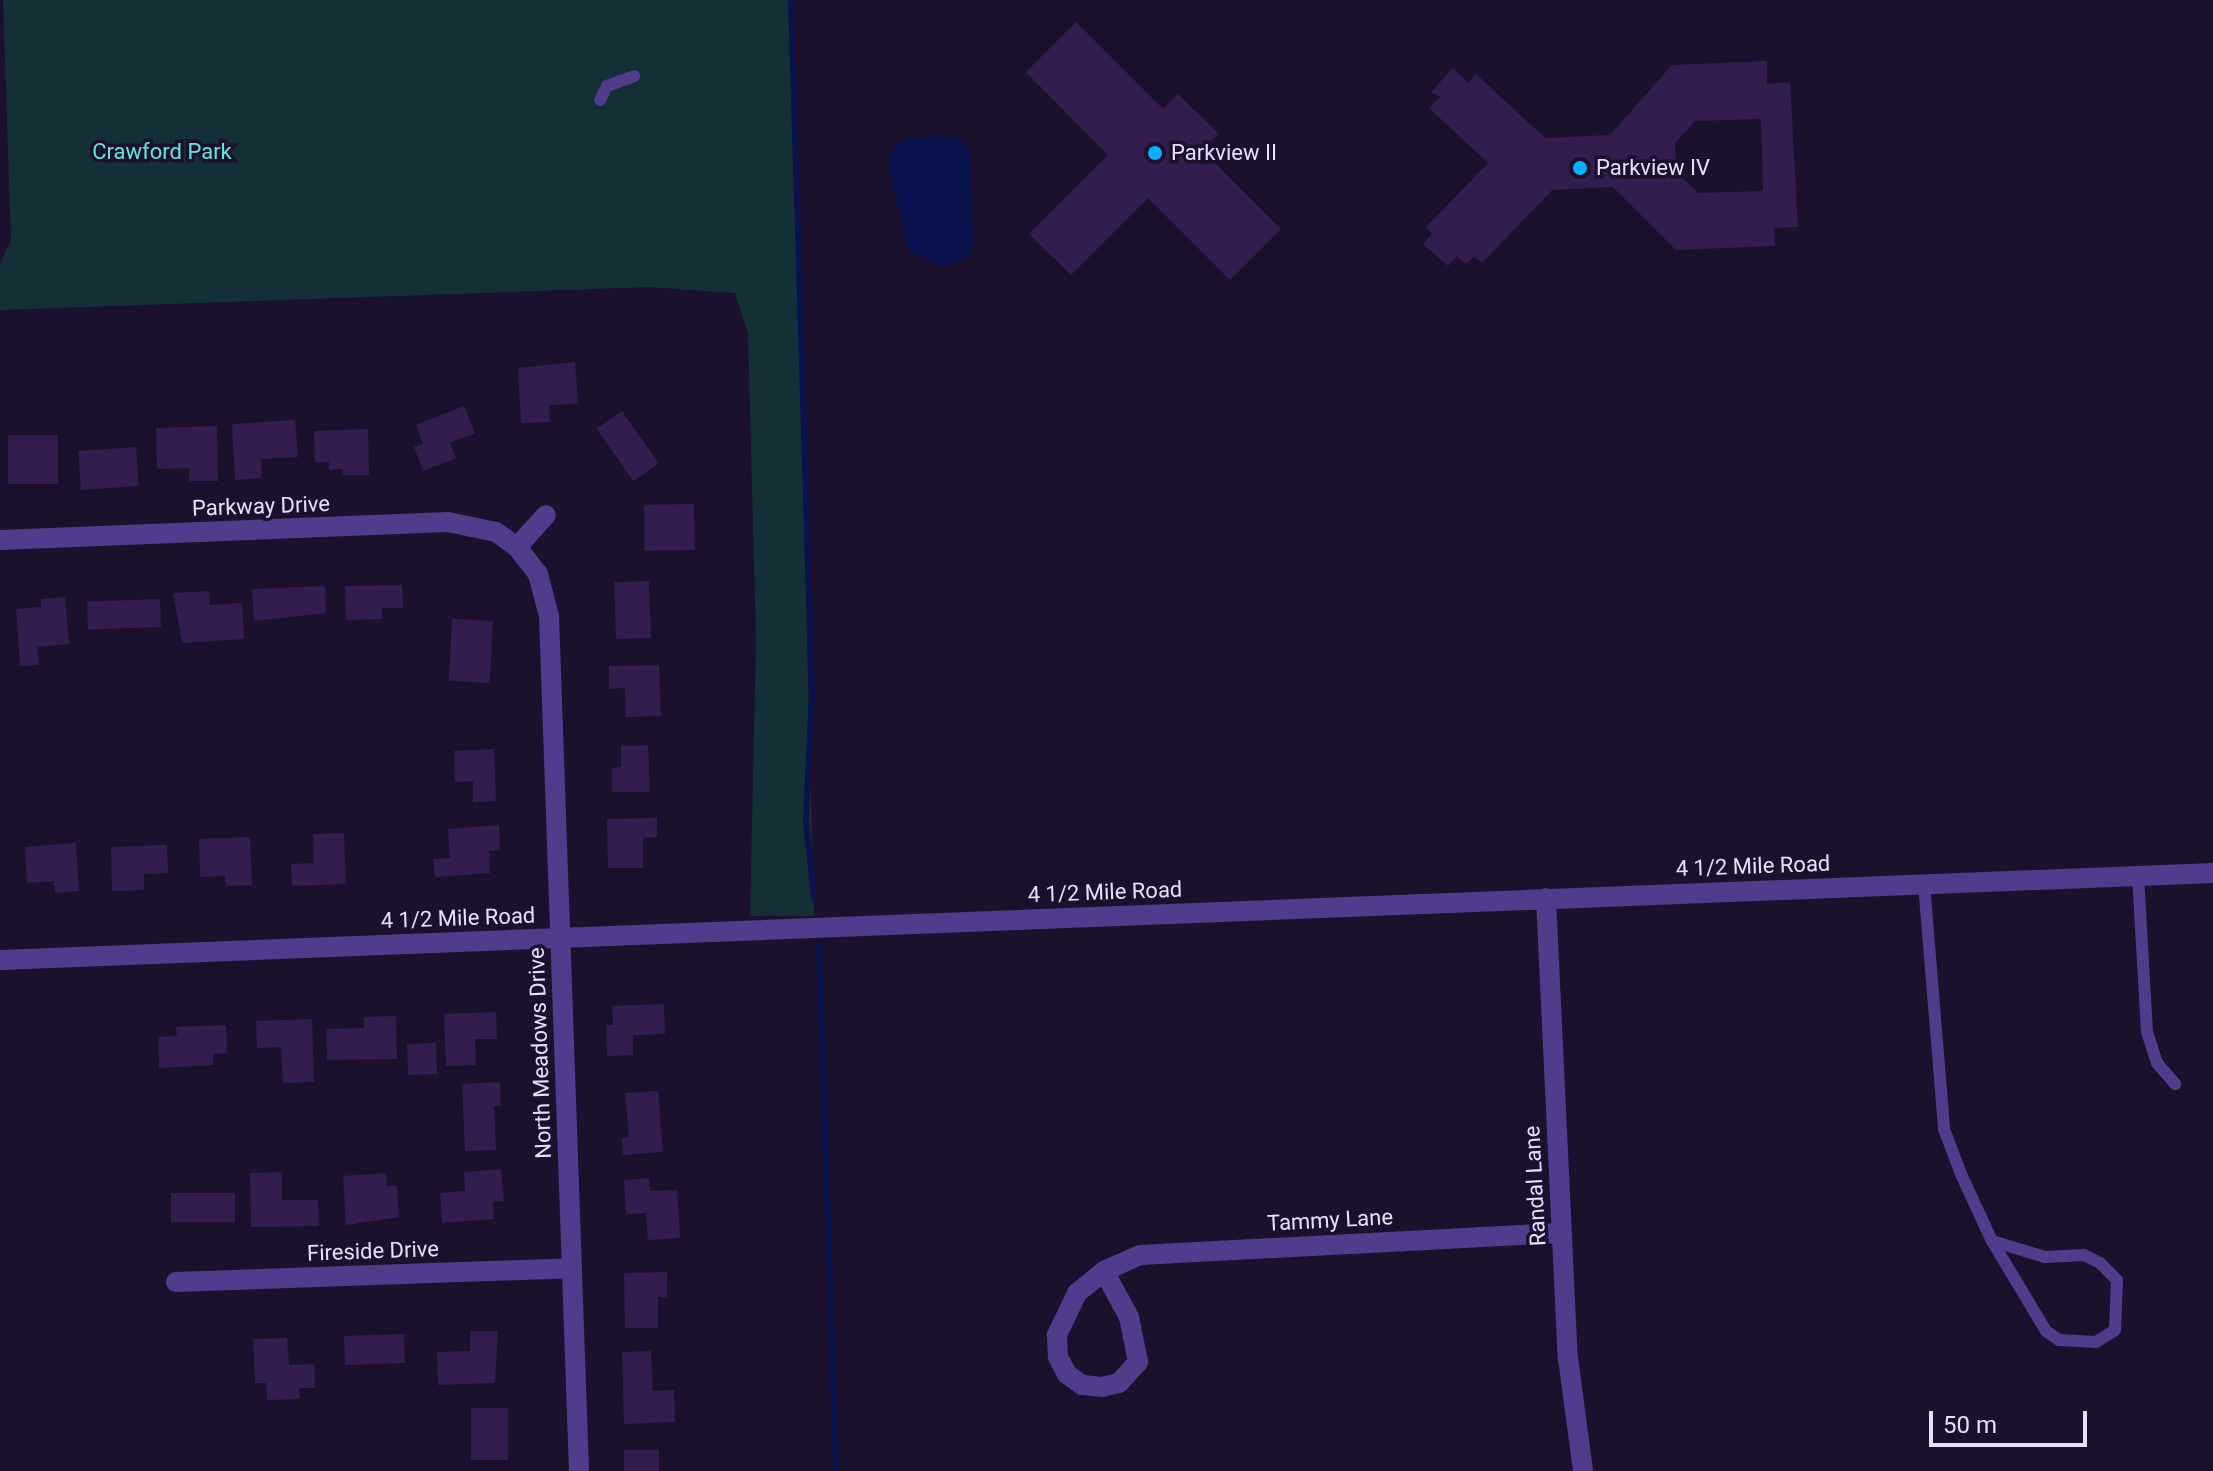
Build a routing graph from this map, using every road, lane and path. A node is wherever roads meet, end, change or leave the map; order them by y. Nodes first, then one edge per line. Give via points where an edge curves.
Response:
1 (634, 76) dead end
2 (600, 100) dead end
3 (546, 515) dead end
4 (0, 540) edge
5 (517, 547) junction
6 (2213, 873) edge
7 (2138, 876) junction
8 (1924, 884) junction
9 (1546, 898) junction
10 (560, 938) junction
11 (0, 960) edge
12 (2175, 1084) dead end
13 (1561, 1233) junction
14 (1992, 1241) junction
15 (572, 1268) junction
16 (1104, 1271) junction
17 (176, 1282) dead end
18 (579, 1471) edge
19 (1583, 1471) edge

1 - 2 lane via 607,86
3 - 5 street
4 - 5 street, Parkway Drive via 448,522 496,532
5 - 10 street, North Meadows Drive via 538,574 549,616
6 - 7 street, 4 1/2 Mile Road
7 - 8 street, 4 1/2 Mile Road
7 - 12 lane via 2147,1032 2157,1063
8 - 9 street, 4 1/2 Mile Road
8 - 14 lane via 1944,1129
9 - 10 street, 4 1/2 Mile Road
9 - 13 street, Randal Lane
10 - 11 street, 4 1/2 Mile Road
10 - 15 street, North Meadows Drive
13 - 16 street, Tammy Lane via 1175,1251 1140,1255
13 - 19 street, Randal Lane via 1568,1358
14 - 14 lane via 2046,1331 2059,1340 2096,1342 2115,1330 2117,1280 2100,1263 2084,1255 2045,1257
15 - 17 street, Fireside Drive
15 - 18 street, North Meadows Drive
16 - 16 street, Tammy Lane via 1077,1293 1057,1335 1062,1366 1082,1385 1119,1383 1138,1362 1129,1317

